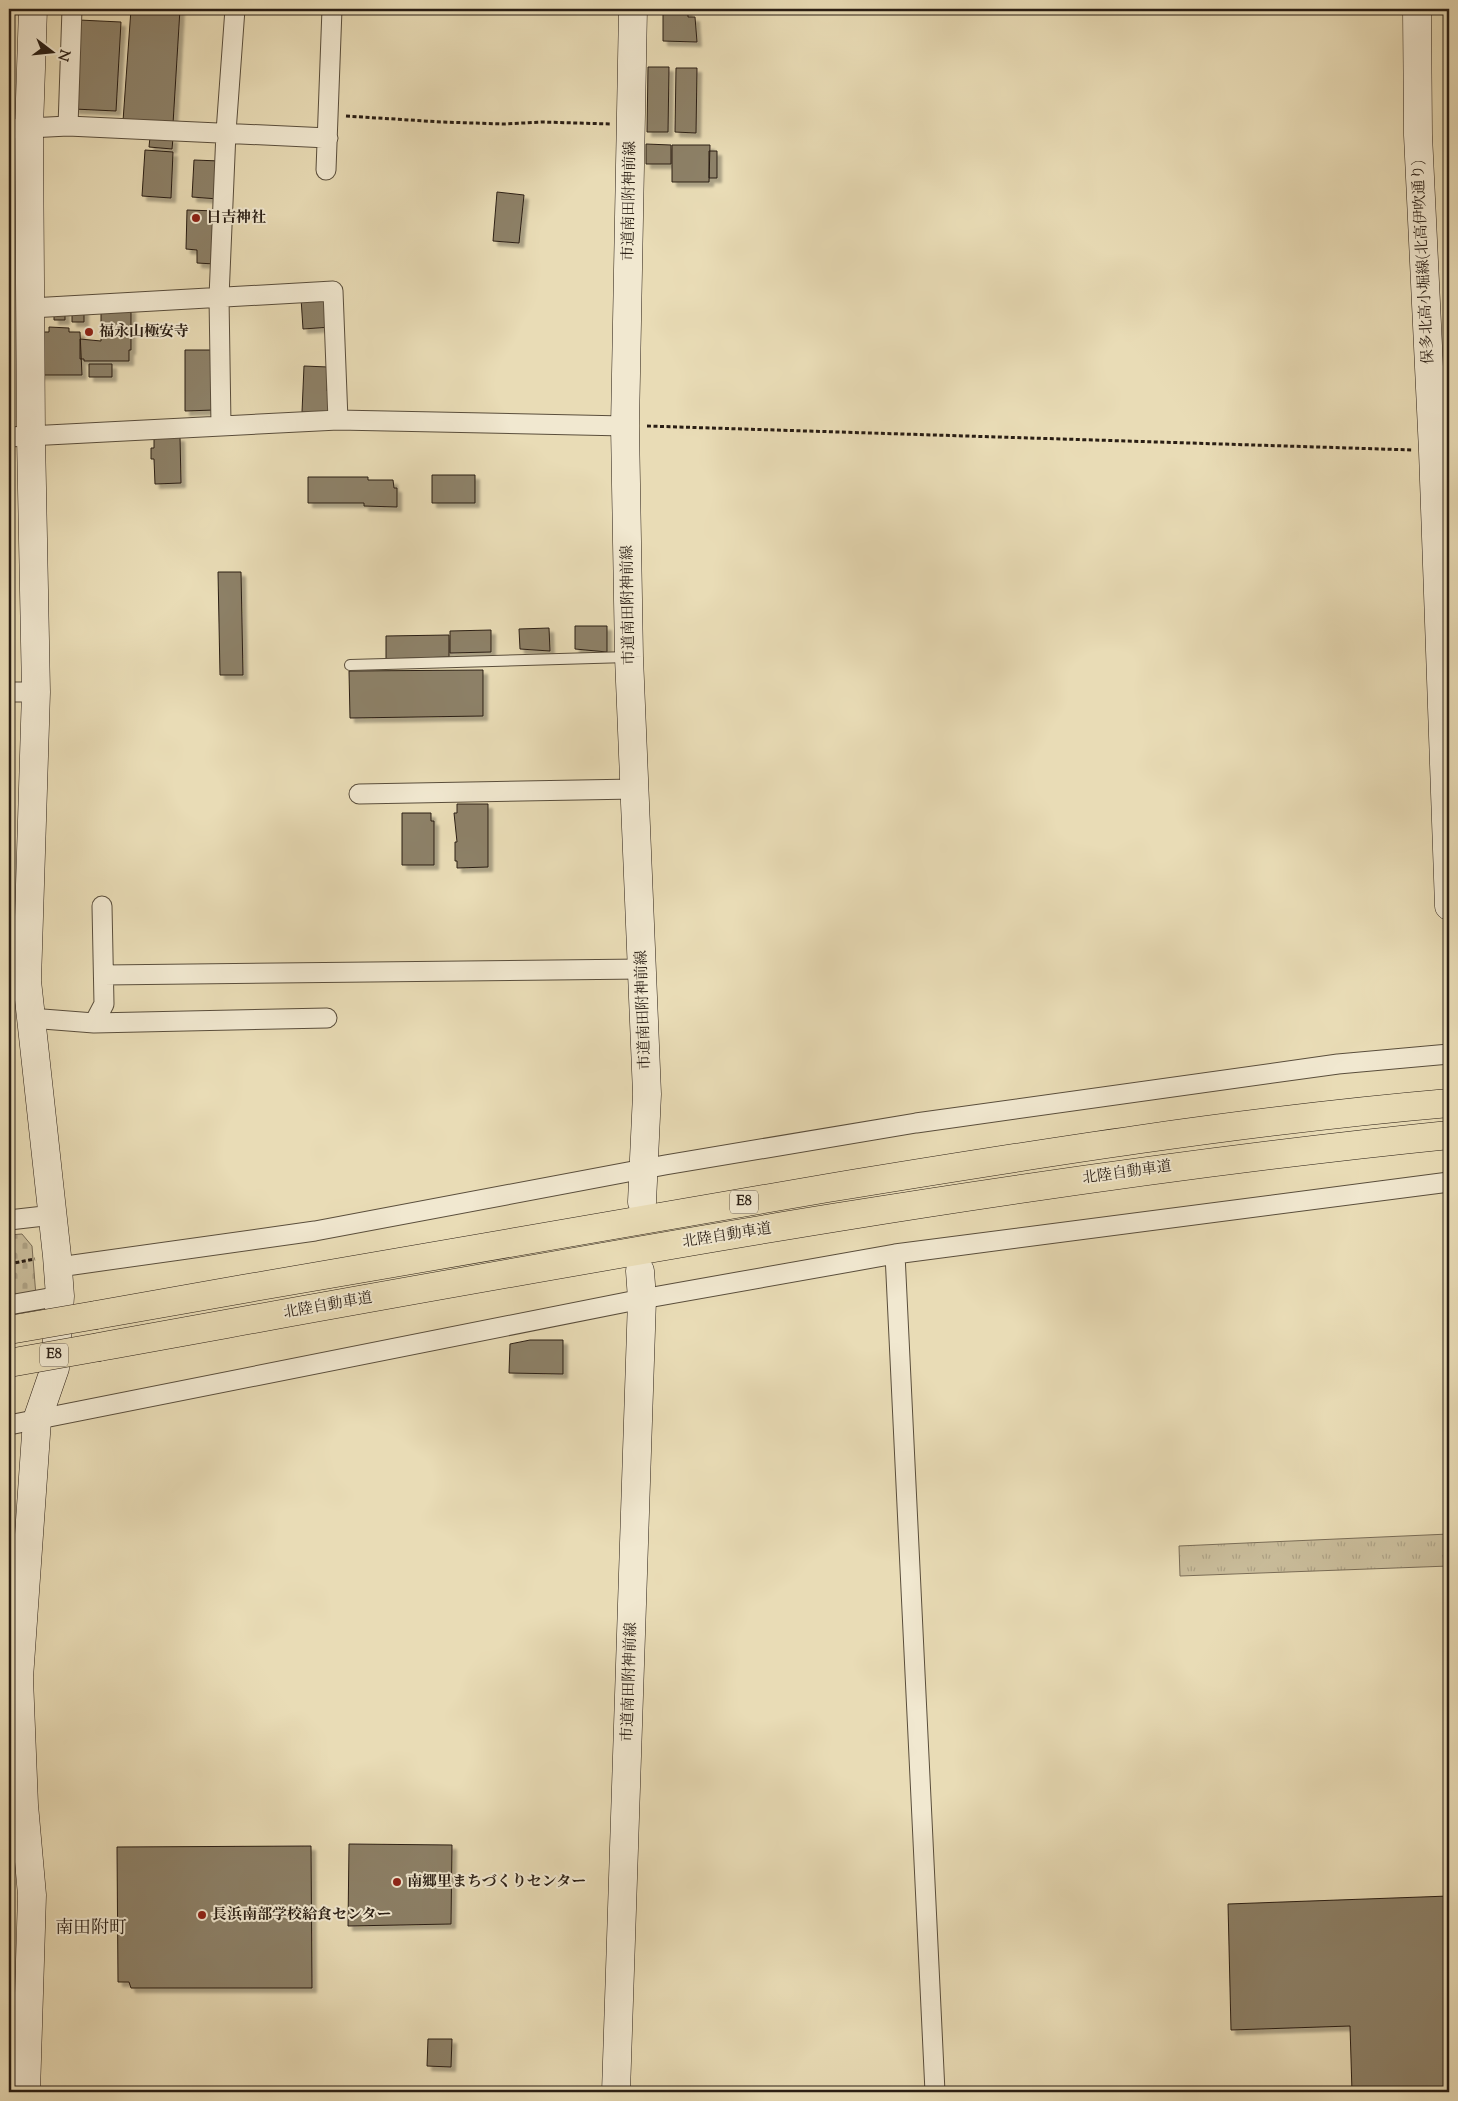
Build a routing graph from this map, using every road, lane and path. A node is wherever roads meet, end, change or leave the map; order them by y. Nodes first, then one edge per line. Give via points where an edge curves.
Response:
1 (32, 9) edge
2 (72, 9) edge
3 (235, 9) edge
4 (332, 9) edge
5 (633, 9) edge
6 (1417, 9) edge
7 (328, 114) junction
8 (632, 125) junction
9 (68, 126) junction
10 (19, 128) edge
11 (226, 132) junction
12 (328, 138) junction
13 (326, 170) dead end
14 (219, 297) junction
15 (31, 308) junction
16 (338, 420) junction
17 (221, 425) junction
18 (625, 426) junction
19 (20, 437) edge
20 (1441, 453) edge
21 (629, 657) junction
22 (350, 665) dead end
23 (9, 692) edge
24 (36, 692) junction
25 (635, 789) junction
26 (359, 794) dead end
27 (102, 906) dead end
28 (1449, 906) edge
29 (642, 969) junction
30 (104, 975) junction
31 (18, 981) edge
32 (30, 1018) junction
33 (326, 1018) dead end
34 (94, 1022) junction
35 (1449, 1054) edge
36 (1449, 1103) edge
37 (1449, 1135) edge
38 (643, 1170) junction
39 (1449, 1182) edge
40 (642, 1202) dead end
41 (53, 1215) junction
42 (9, 1220) edge
43 (895, 1254) junction
44 (58, 1267) junction
45 (640, 1271) dead end
46 (60, 1296) junction
47 (642, 1298) junction
48 (9, 1305) edge
49 (9, 1330) edge
50 (9, 1363) edge
51 (36, 1420) junction
52 (9, 1425) edge
53 (14, 1678) edge
54 (26, 2092) edge
55 (616, 2092) edge
56 (935, 2092) edge

1 - 10 street
2 - 9 street
3 - 11 street
4 - 7 street
5 - 8 street, 市道南田附神前線
6 - 20 street, 保多北高小堀線(北高伊吹通り) via 1418,135
7 - 8 path via 441,122
7 - 12 street
8 - 18 street, 市道南田附神前線
9 - 10 street
9 - 11 street
10 - 15 street
11 - 12 street
11 - 14 street
12 - 13 street
14 - 15 street
14 - 16 street via 333,291
14 - 17 street
15 - 19 street
16 - 17 street
16 - 18 street
17 - 19 street
18 - 20 path
18 - 21 street, 市道南田附神前線
19 - 24 street
20 - 28 street, 保多北高小堀線(北高伊吹通り)
21 - 22 lane
21 - 25 street, 市道南田附神前線
23 - 24 street
24 - 31 street
25 - 26 street
25 - 29 street, 市道南田附神前線
27 - 30 street
29 - 30 street
29 - 38 street, 市道南田附神前線 via 647,1094
30 - 34 street via 104,1004
31 - 32 street
32 - 34 street
32 - 41 street
33 - 34 street
35 - 38 street via 1338,1064 992,1112
36 - 49 highway, 北陸自動車道 / E8, bridge via 1148,1138 999,1160 576,1230
37 - 50 highway, 北陸自動車道 / E8, bridge via 1148,1170 991,1193 583,1260
38 - 40 street, 市道南田附神前線
38 - 44 street via 315,1231
39 - 43 street
41 - 42 street
41 - 44 street
43 - 47 street
43 - 56 street
44 - 46 street
45 - 47 street, 市道南田附神前線
46 - 48 street
46 - 51 street via 55,1368
47 - 51 street
47 - 55 street, 市道南田附神前線
51 - 52 street
51 - 53 street
53 - 54 street via 32,1895

